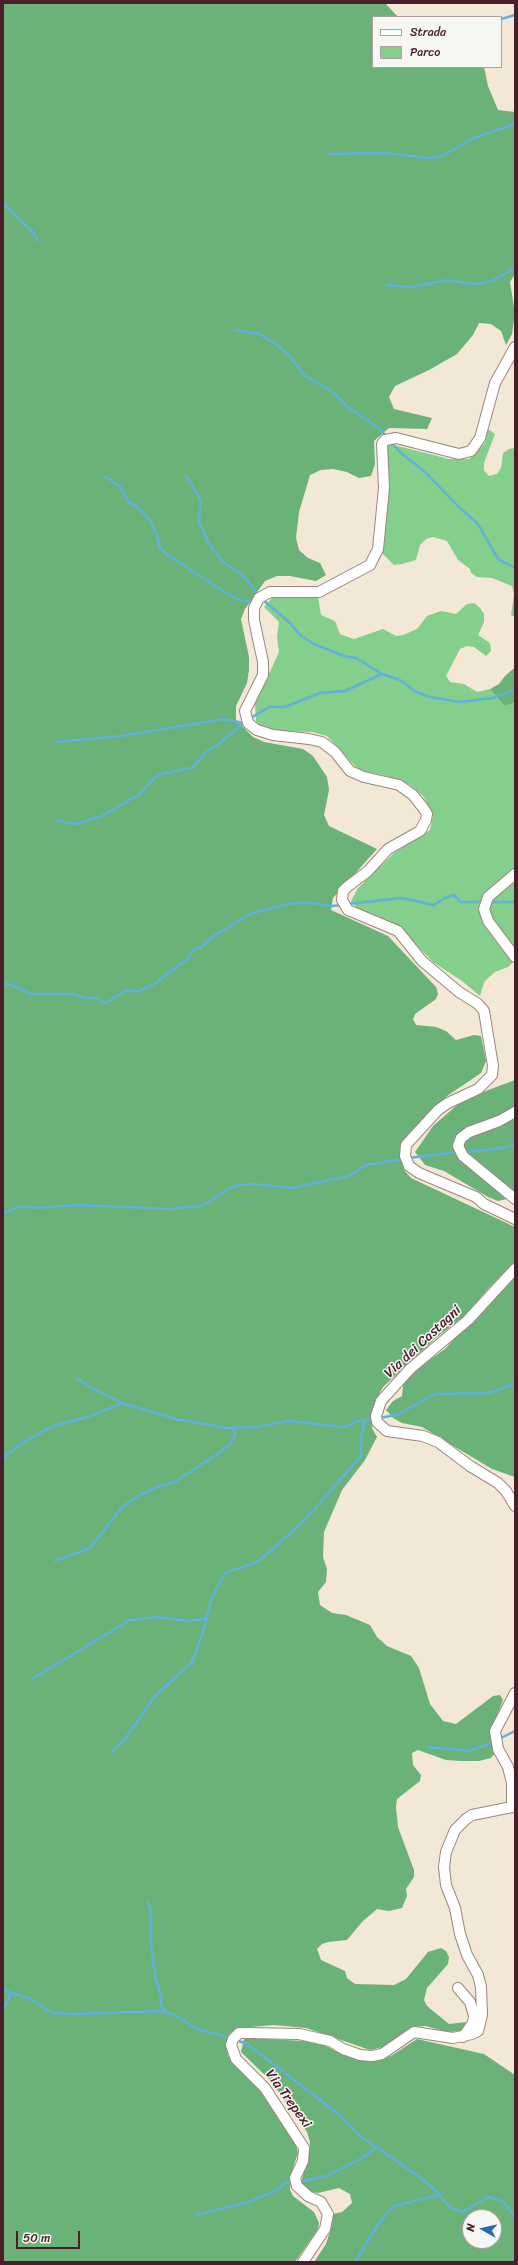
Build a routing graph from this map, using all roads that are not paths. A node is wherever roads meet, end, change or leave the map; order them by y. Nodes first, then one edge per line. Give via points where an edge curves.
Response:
1 (515, 347) edge
2 (515, 874) edge
3 (515, 957) edge
4 (515, 1112) edge
5 (515, 1200) edge
6 (515, 1219) edge
7 (515, 1270) edge
8 (515, 1506) edge
9 (515, 1693) edge
10 (514, 1809) edge
11 (458, 1988) dead end
12 (462, 2037) junction
13 (303, 2262) edge

1 - 6 street via 495,383 480,438 471,451 459,454 396,438 385,440 382,444 384,488 378,549 370,565 319,592 270,592 259,598 254,608 254,620 263,662 263,675 245,711 248,723 257,730 322,742 335,752 350,771 398,786 413,795 427,814 420,831 388,849 368,871 343,891 342,900 348,910 398,931 422,961 484,1011 492,1074 478,1089 438,1110 406,1145 405,1156 409,1166 419,1173 476,1197 484,1204
2 - 3 street via 492,893 486,900 484,910 488,921
4 - 5 street via 464,1134 458,1146 463,1156
7 - 8 street, Via dei Castagni via 468,1320 410,1369 381,1401 376,1416 377,1422 387,1431 423,1436 438,1442 498,1483
9 - 10 street via 495,1735 498,1749 508,1767
10 - 12 street, Via Trepexi via 472,1815 455,1830 446,1852 446,1885 455,1908 460,1934 481,1987 482,2015 478,2031
11 - 12 street via 470,2002 474,2016 473,2023
12 - 13 street, Via Trepexi via 444,2038 414,2032 382,2054 372,2056 360,2055 342,2049 330,2041 299,2034 246,2033 233,2039 231,2045 236,2059 265,2088 304,2148 303,2161 295,2178 296,2186 321,2202 328,2214 325,2229

